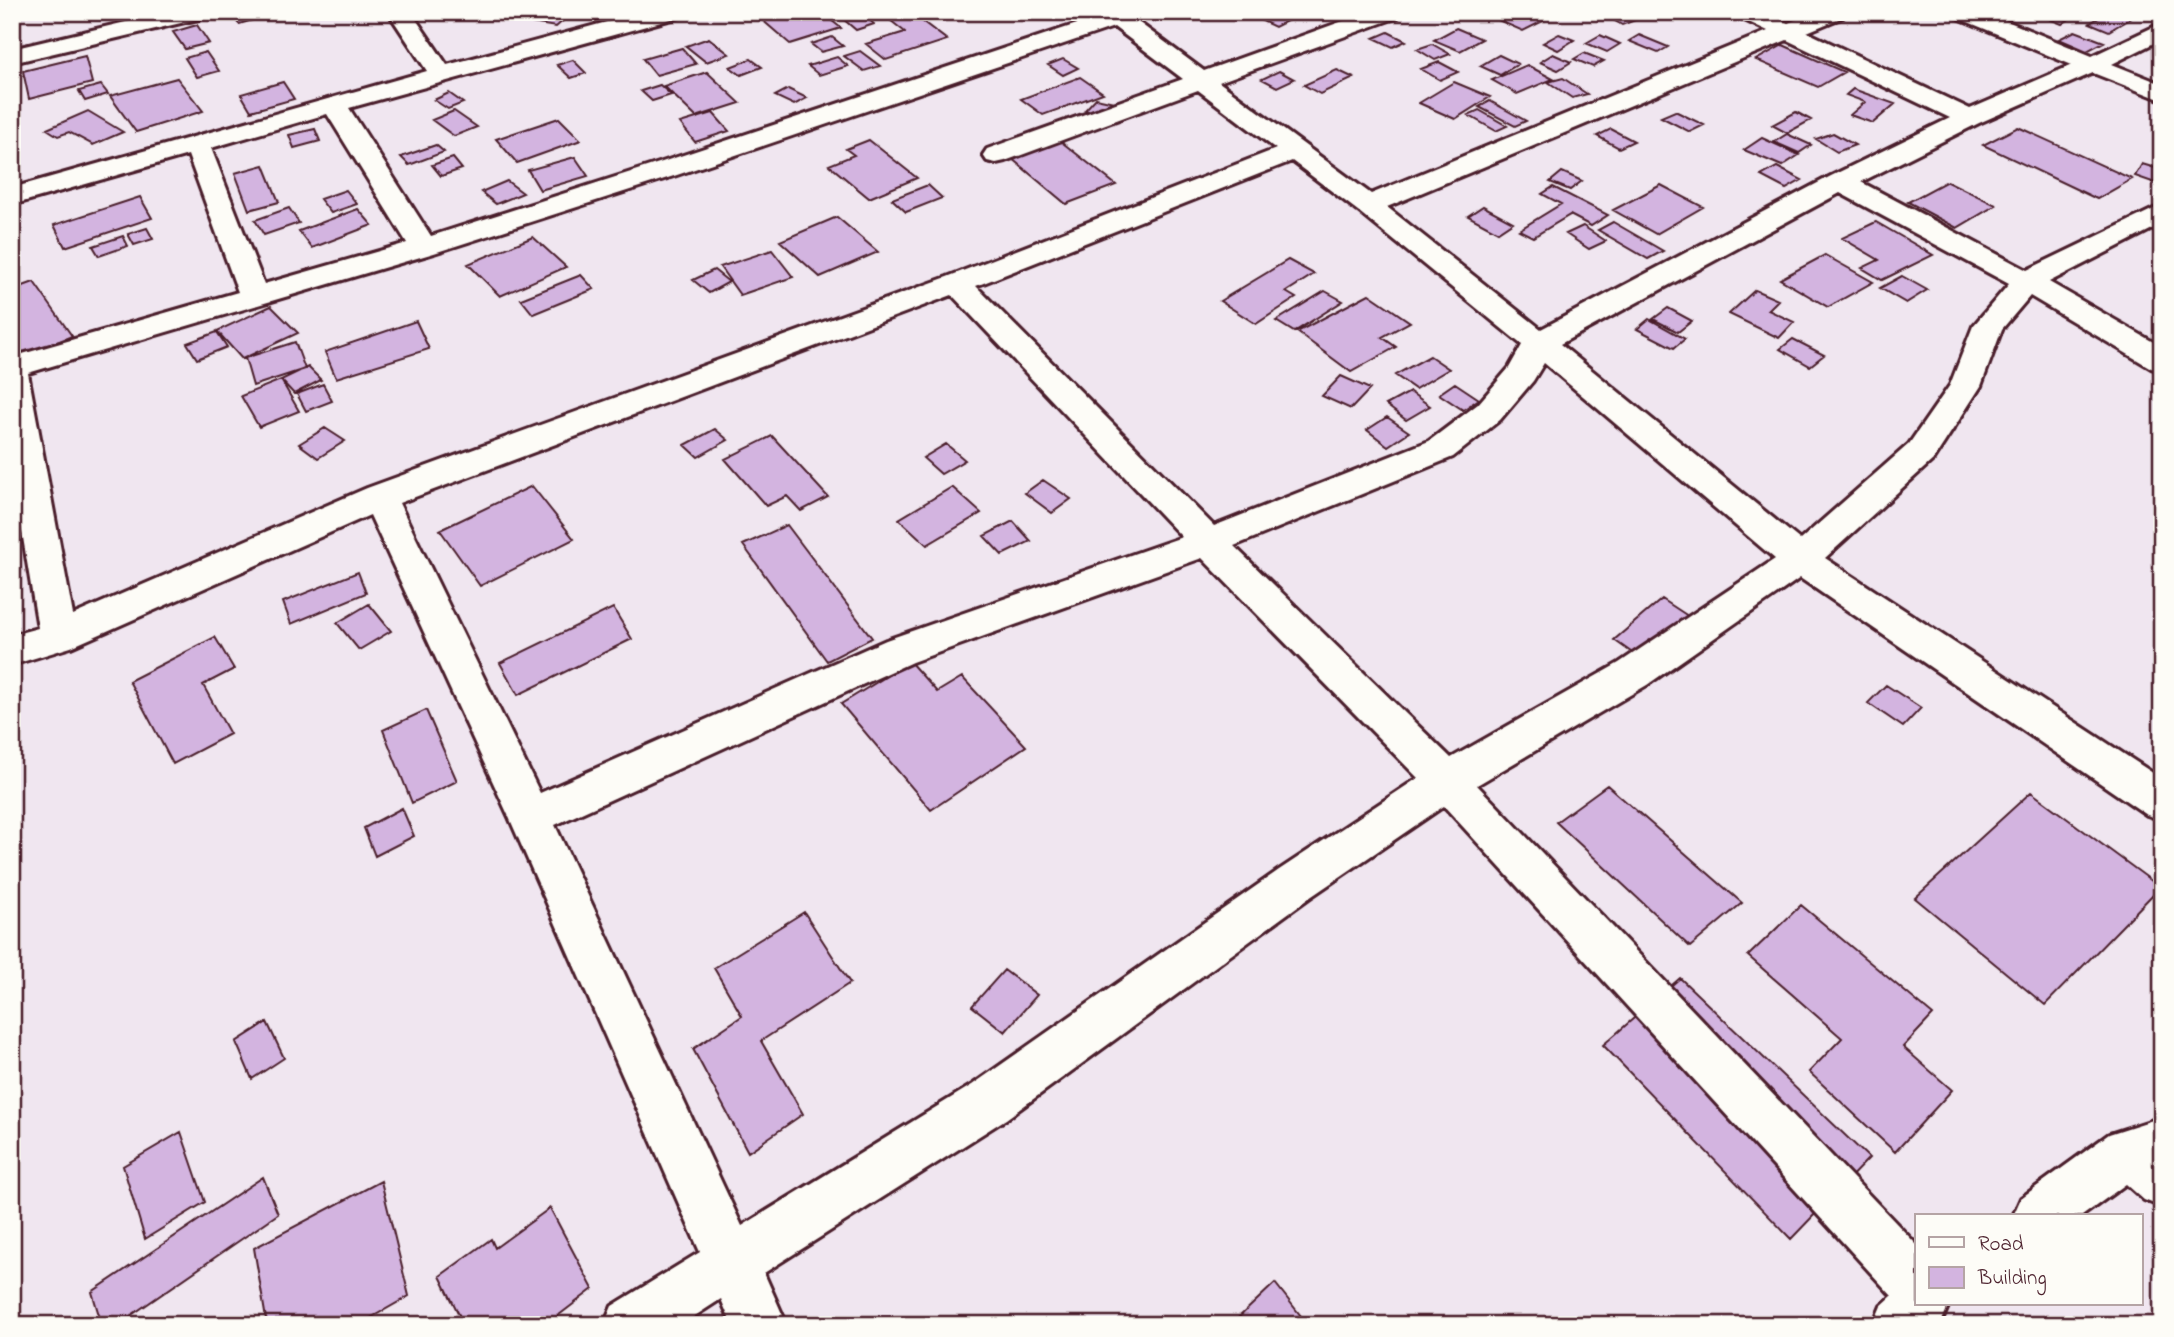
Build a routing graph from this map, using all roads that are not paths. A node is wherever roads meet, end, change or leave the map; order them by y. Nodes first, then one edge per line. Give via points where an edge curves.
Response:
1 (198, 12) edge
2 (399, 12) edge
3 (671, 12) edge
4 (1390, 12) edge
5 (1746, 12) edge
6 (1835, 12) edge
7 (1964, 12) edge
8 (1113, 15) edge
9 (634, 17) edge
10 (2162, 30) edge
11 (1787, 32) junction
12 (12, 56) edge
13 (2094, 64) junction
14 (441, 74) junction
15 (1199, 80) junction
16 (2162, 93) edge
17 (334, 105) junction
18 (1970, 118) junction
19 (197, 145) junction
20 (1294, 150) junction
21 (996, 155) dead end
22 (1840, 182) junction
23 (12, 197) edge
24 (1368, 205) junction
25 (2162, 213) edge
26 (424, 247) junction
27 (2027, 282) junction
28 (957, 283) junction
29 (254, 296) junction
30 (1539, 343) junction
31 (2162, 361) edge
32 (12, 367) edge
33 (12, 373) edge
34 (379, 497) junction
35 (1208, 542) junction
36 (1800, 560) junction
37 (58, 637) junction
38 (12, 650) edge
39 (1447, 780) junction
40 (2162, 802) edge
41 (530, 817) junction
42 (2150, 1158) edge
43 (2043, 1214) edge
44 (730, 1261) junction
45 (1915, 1282) edge
46 (1920, 1306) edge
47 (631, 1325) edge
48 (760, 1325) edge
49 (1900, 1325) edge

1 - 12 street
2 - 14 street
3 - 9 street
4 - 15 street
5 - 11 street
6 - 11 street
7 - 13 street
8 - 15 street
8 - 26 street
9 - 14 street
10 - 13 street
11 - 18 street
11 - 24 street
13 - 16 street
13 - 18 street
14 - 17 street
15 - 20 street
15 - 21 street
17 - 19 street
17 - 26 street
18 - 22 street
19 - 23 street
19 - 29 street
20 - 24 street
20 - 28 street
22 - 27 street
22 - 30 street
24 - 30 street
25 - 27 street
26 - 29 street
27 - 31 street
27 - 36 street via 1988,326 1965,386 1921,452
28 - 34 street
28 - 35 street
29 - 32 street
30 - 35 street via 1522,373 1489,412 1441,449
30 - 36 street
33 - 37 street
34 - 37 street
34 - 41 street
35 - 39 street
35 - 41 street via 899,651
36 - 39 street via 1633,674
36 - 40 street
37 - 38 street
39 - 44 street via 989,1102
39 - 45 street
41 - 44 street
42 - 43 street
44 - 47 street
44 - 48 street
46 - 49 street

